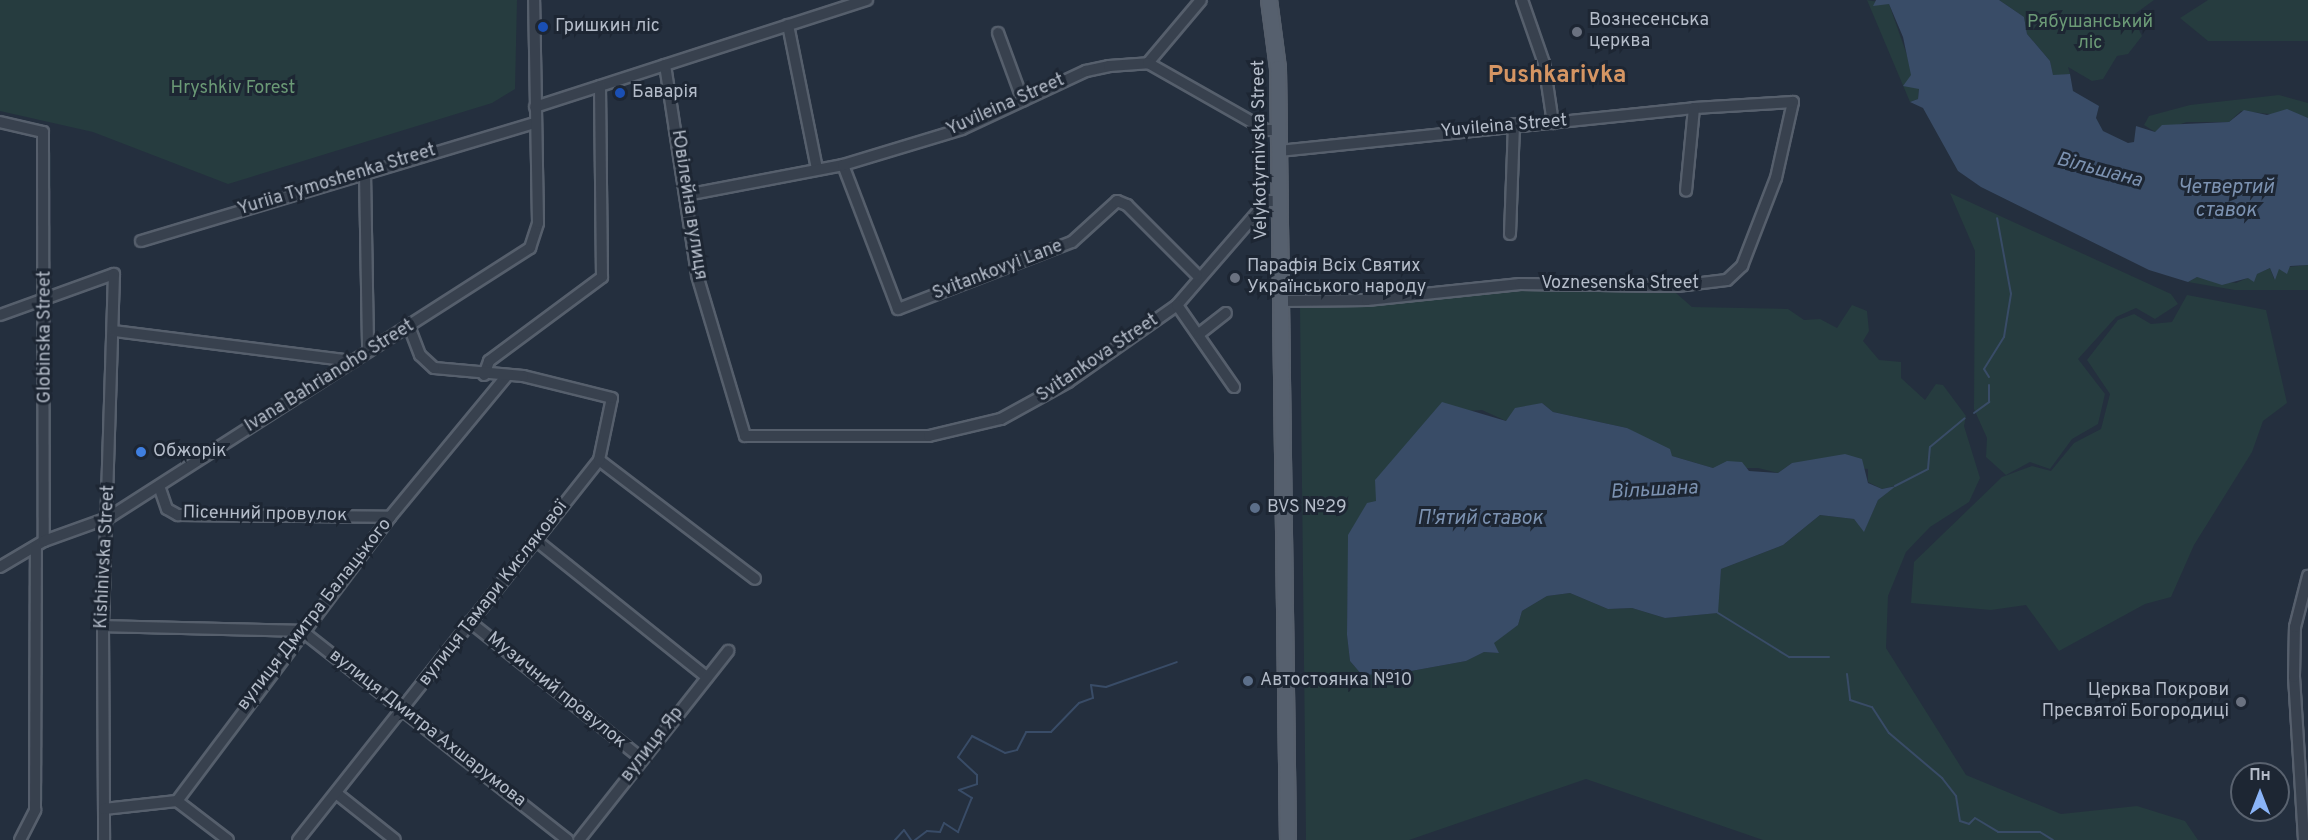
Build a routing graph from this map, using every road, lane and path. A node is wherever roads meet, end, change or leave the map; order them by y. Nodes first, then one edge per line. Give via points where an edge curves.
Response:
1 (534, 0) edge
2 (867, 0) edge
3 (1201, 0) edge
4 (1269, 0) edge
5 (1522, 0) edge
6 (788, 25) junction
7 (998, 33) dead end
8 (1148, 63) junction
9 (665, 65) junction
10 (534, 86) junction
11 (600, 86) junction
12 (561, 99) junction
13 (1023, 101) junction
14 (535, 107) junction
15 (1694, 108) junction
16 (535, 123) junction
17 (1553, 123) junction
18 (1514, 124) junction
19 (3, 126) edge
20 (1279, 130) junction
21 (1279, 151) junction
22 (843, 165) junction
23 (817, 169) junction
24 (365, 172) junction
25 (1686, 191) dead end
26 (686, 195) junction
27 (1280, 201) junction
28 (1510, 234) dead end
29 (141, 241) dead end
30 (1197, 275) junction
31 (46, 297) junction
32 (1281, 301) junction
33 (1177, 305) junction
34 (1226, 313) dead end
35 (0, 315) edge
36 (409, 327) junction
37 (114, 331) junction
38 (1199, 334) junction
39 (368, 351) junction
40 (353, 361) junction
41 (484, 375) junction
42 (506, 377) junction
43 (1234, 387) dead end
44 (755, 438) joint
45 (599, 460) junction
46 (159, 486) junction
47 (390, 517) junction
48 (108, 518) junction
49 (537, 542) junction
50 (40, 544) junction
51 (0, 567) edge
52 (2308, 576) edge
53 (755, 579) dead end
54 (470, 622) junction
55 (103, 626) junction
56 (302, 631) junction
57 (728, 651) dead end
58 (707, 677) junction
59 (403, 710) junction
60 (642, 759) junction
61 (336, 794) junction
62 (177, 801) junction
63 (104, 809) junction
64 (20, 840) edge
65 (104, 840) edge
66 (228, 840) edge
67 (298, 840) edge
68 (395, 840) edge
69 (568, 840) edge
70 (579, 840) edge
71 (1288, 840) edge
72 (2304, 840) edge

1 - 10 street, Ivana Bahrianoho Street
2 - 6 street
3 - 8 street
4 - 20 main road, Velykotyrnivska Street via 1277,43
5 - 17 street via 1544,63
6 - 9 street
6 - 23 street
7 - 13 street
8 - 13 street, Yuvileina Street via 1094,69
8 - 20 street via 1266,130
9 - 11 street
9 - 26 street, Ювілейна вулиця
10 - 12 street
10 - 14 street, Ivana Bahrianoho Street
11 - 12 street
11 - 41 street via 602,277 489,361
12 - 14 street
13 - 22 street, Yuvileina Street via 962,129
14 - 16 street, Ivana Bahrianoho Street
15 - 17 street, Yuvileina Street
15 - 25 street
15 - 32 street, Voznesenska Street via 1793,102 1776,178 1742,266 1727,280 1677,286 1520,284 1367,300
16 - 24 street, Yuriia Tymoshenka Street
16 - 36 street, Ivana Bahrianoho Street via 535,242 512,262
17 - 18 street, Yuvileina Street
18 - 21 street, Yuvileina Street
18 - 28 street
19 - 31 street, Globinska Street via 43,132
20 - 21 main road, Velykotyrnivska Street
21 - 27 main road, Velykotyrnivska Street
22 - 23 street, Yuvileina Street
22 - 30 street, Svitankovyi Lane via 898,309 1072,242 1117,201 1127,205
23 - 26 street, Yuvileina Street
24 - 29 street, Yuriia Tymoshenka Street
24 - 39 street
26 - 44 street, Ювілейна вулиця via 697,275 717,354 738,426 745,436
27 - 30 street, Svitankova Street via 1268,201
27 - 32 main road, Velykotyrnivska Street
30 - 33 street, Svitankova Street
31 - 35 street
31 - 37 street, Kishinivska Street via 114,274
31 - 50 street, Globinska Street
32 - 71 main road, Velykotyrnivska Street
33 - 38 street
33 - 44 street, Svitankova Street via 1068,382 1001,419 929,436
34 - 38 street
36 - 39 street, Ivana Bahrianoho Street
36 - 41 street via 426,364
37 - 40 street
37 - 48 street, Kishinivska Street
38 - 43 street
39 - 40 street, Ivana Bahrianoho Street
40 - 46 street, Ivana Bahrianoho Street
41 - 42 street
42 - 45 street via 612,398
42 - 47 street, вулиця Дмитра Балацького
45 - 49 street, вулиця Тамари Кислякової
45 - 53 street
46 - 47 street, Пісенний провулок via 167,509 178,515
46 - 48 street, Ivana Bahrianoho Street
47 - 56 street, вулиця Дмитра Балацького
48 - 50 street, Ivana Bahrianoho Street
48 - 55 street, Kishinivska Street
49 - 54 street, вулиця Тамари Кислякової
49 - 58 street
50 - 51 street, Ivana Bahrianoho Street
50 - 64 street, Globinska Street via 35,810
52 - 72 street via 2295,627 2294,677
54 - 59 street, вулиця Тамари Кислякової
54 - 60 street, Музичний провулок
55 - 56 street
55 - 63 street, Kishinivska Street
56 - 59 street, вулиця Дмитра Ахшарумова
56 - 62 street, вулиця Дмитра Балацького
57 - 58 street, вулиця Яр
58 - 60 street, вулиця Яр
59 - 61 street, вулиця Тамари Кислякової
59 - 69 street, вулиця Дмитра Ахшарумова
60 - 70 street, вулиця Яр
61 - 67 street, вулиця Тамари Кислякової
61 - 68 street
62 - 63 street
62 - 66 street
63 - 65 street, Kishinivska Street

